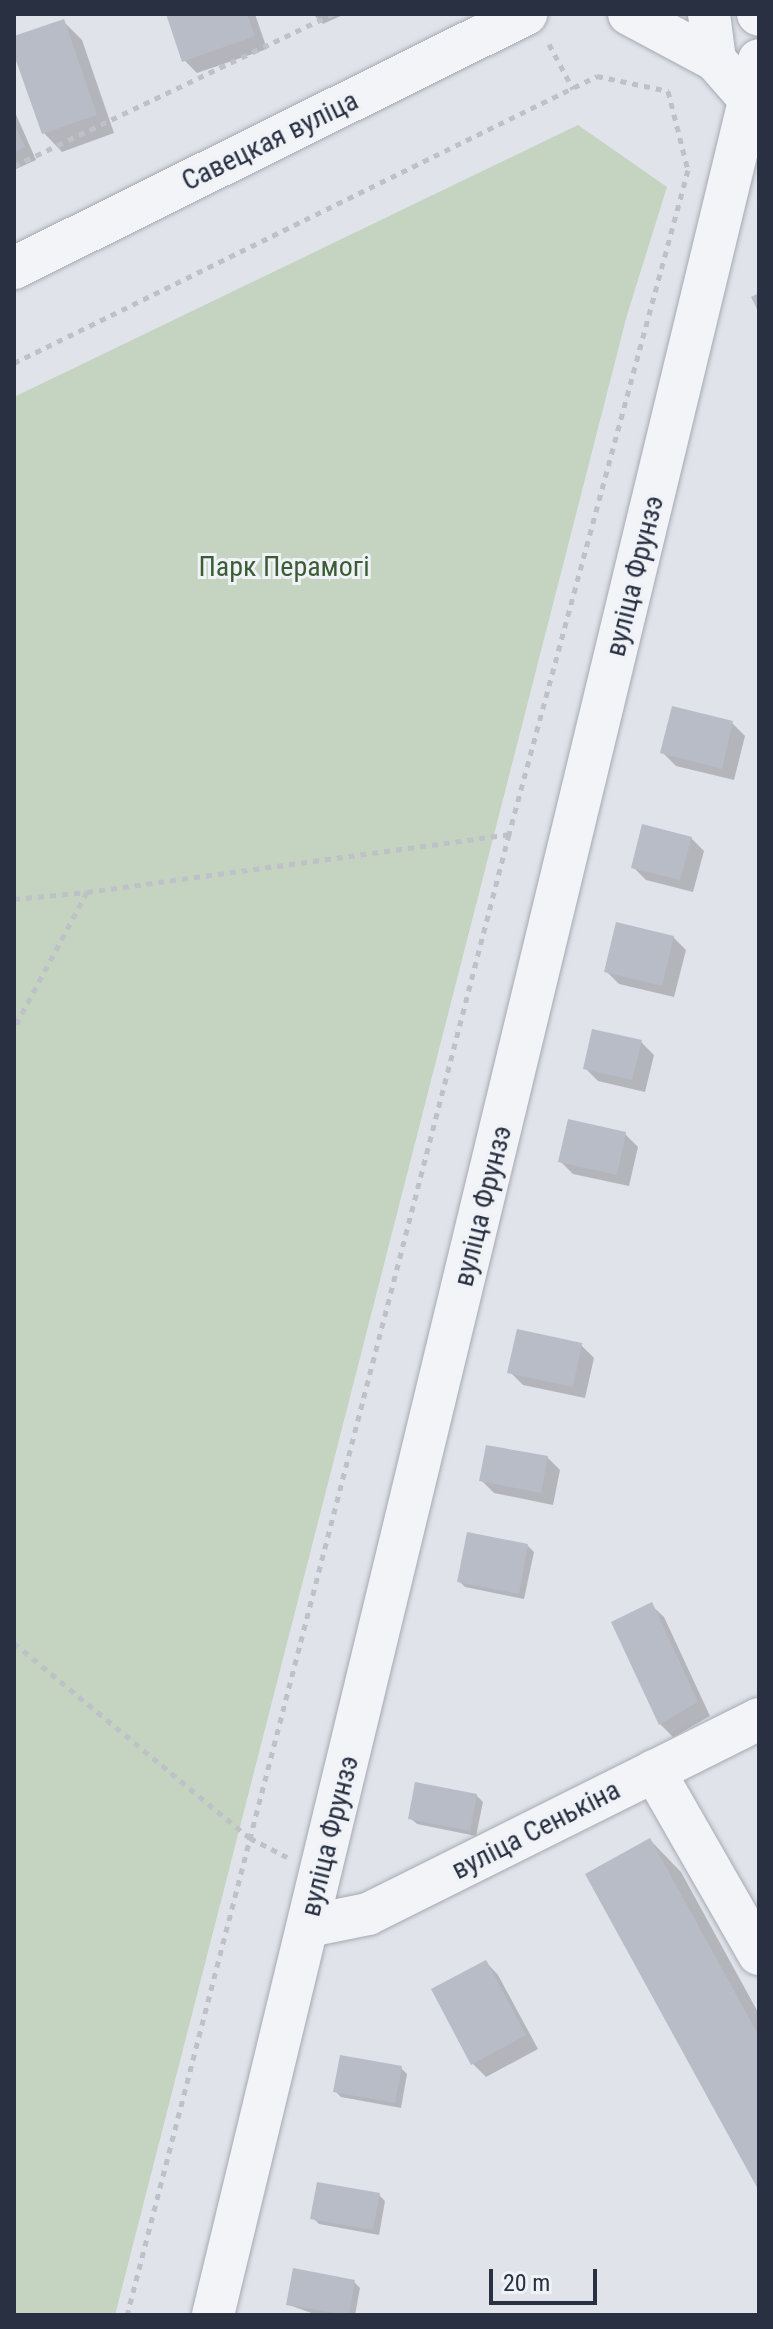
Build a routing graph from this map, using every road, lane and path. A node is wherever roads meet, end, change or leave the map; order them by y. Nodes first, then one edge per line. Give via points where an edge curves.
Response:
1 (333, 14) edge
2 (629, 14) edge
3 (709, 14) edge
4 (536, 26) edge
5 (715, 60) junction
6 (573, 89) junction
7 (757, 91) edge
8 (14, 166) edge
9 (14, 268) edge
10 (14, 363) edge
11 (509, 834) junction
12 (87, 892) junction
13 (14, 899) edge
14 (14, 1028) edge
15 (14, 1643) edge
16 (759, 1719) edge
17 (654, 1771) junction
18 (250, 1838) junction
19 (309, 1926) junction
20 (759, 1954) edge
21 (127, 2315) edge
22 (213, 2315) edge

1 - 8 path
2 - 5 street, вуліца Фрунзэ
3 - 5 street
4 - 6 path
4 - 9 street, Савецкая вуліца
5 - 7 street, вуліца Фрунзэ
6 - 10 path
6 - 11 path via 597,76 668,91 688,170
7 - 19 street, вуліца Фрунзэ
11 - 12 path
11 - 18 path
12 - 13 path
12 - 14 path
15 - 18 path
16 - 17 street, вуліца Сенькіна
17 - 19 street, вуліца Сенькіна via 368,1914
17 - 20 street
18 - 21 path
19 - 22 street, вуліца Фрунзэ

